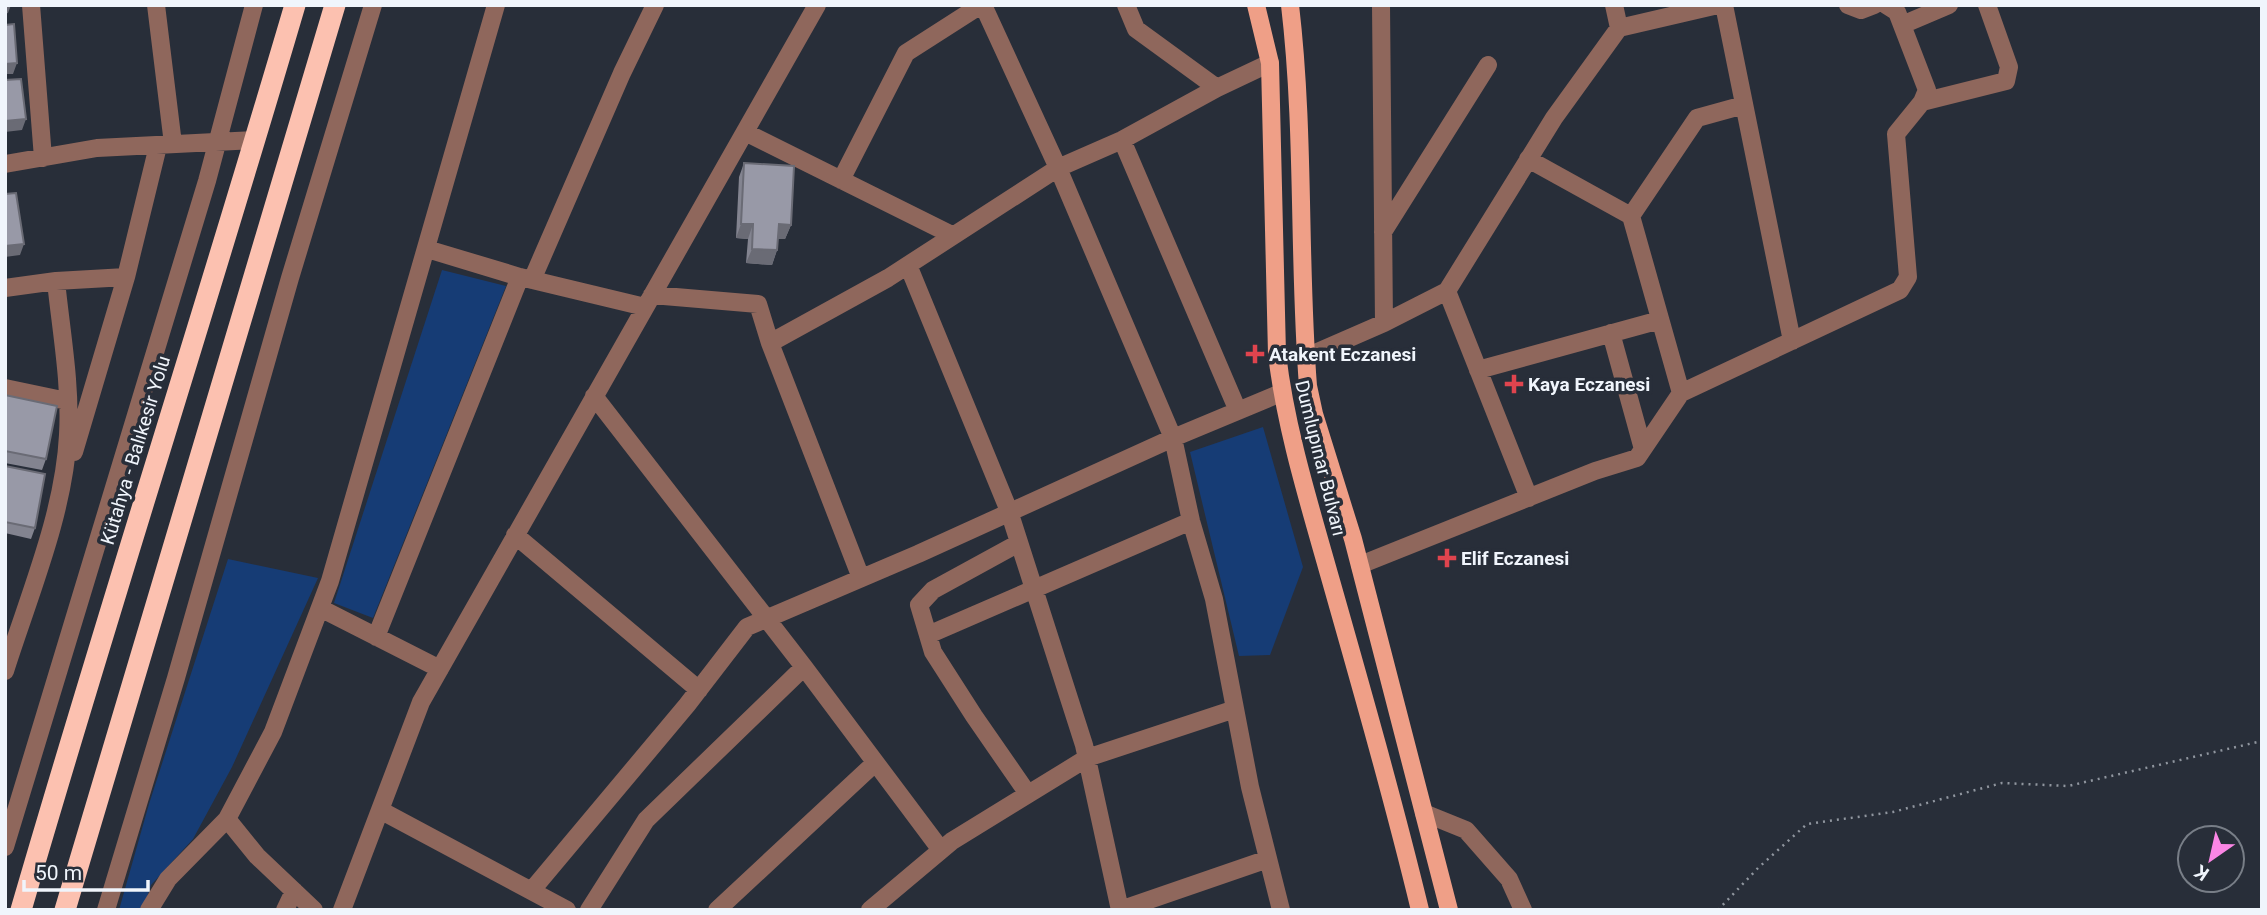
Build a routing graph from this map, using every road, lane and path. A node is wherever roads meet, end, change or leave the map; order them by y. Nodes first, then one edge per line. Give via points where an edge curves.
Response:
1 (31, 5) edge
2 (156, 5) edge
3 (254, 5) edge
4 (295, 5) edge
5 (335, 5) edge
6 (373, 5) edge
7 (496, 5) edge
8 (655, 5) edge
9 (982, 5) edge
10 (1126, 5) edge
11 (1256, 5) edge
12 (1290, 5) edge
13 (1381, 5) edge
14 (1614, 5) edge
15 (1718, 5) edge
16 (1724, 5) edge
17 (1848, 5) edge
18 (1874, 5) edge
19 (1886, 5) edge
20 (1949, 5) edge
21 (1987, 5) edge
22 (811, 7) edge
23 (1902, 25) junction
24 (1619, 28) junction
25 (1270, 64) junction
26 (1488, 65) dead end
27 (1217, 88) junction
28 (1922, 102) junction
29 (1744, 105) junction
30 (745, 132) junction
31 (255, 140) junction
32 (1122, 140) junction
33 (216, 142) junction
34 (196, 143) junction
35 (165, 145) junction
36 (43, 158) junction
37 (1528, 159) junction
38 (5, 164) edge
39 (1058, 168) junction
40 (841, 180) junction
41 (207, 181) junction
42 (1631, 216) junction
43 (1383, 232) junction
44 (952, 235) junction
45 (427, 249) junction
46 (908, 265) junction
47 (125, 276) junction
48 (526, 278) junction
49 (56, 281) junction
50 (5, 288) edge
51 (1447, 291) junction
52 (649, 301) junction
53 (1660, 320) junction
54 (1384, 323) junction
55 (1611, 333) junction
56 (1792, 341) junction
57 (770, 343) junction
58 (1306, 357) junction
59 (1478, 370) junction
60 (5, 388) edge
61 (1282, 393) junction
62 (1681, 393) junction
63 (594, 396) junction
64 (67, 401) junction
65 (1238, 411) junction
66 (1173, 438) junction
67 (1643, 449) junction
68 (1529, 498) junction
69 (60, 499) junction
70 (1009, 511) junction
71 (1191, 520) junction
72 (515, 535) junction
73 (1019, 543) junction
74 (1360, 565) junction
75 (861, 578) junction
76 (1034, 588) junction
77 (320, 608) junction
78 (766, 618) junction
79 (928, 635) junction
80 (376, 637) junction
81 (804, 667) junction
82 (440, 669) junction
83 (5, 671) edge
84 (699, 690) junction
85 (1235, 709) junction
86 (2262, 741) edge
87 (1087, 758) junction
88 (875, 763) junction
89 (1028, 794) junction
90 (380, 810) junction
91 (1424, 813) junction
92 (227, 819) junction
93 (5, 847) edge
94 (941, 850) junction
95 (1268, 859) junction
96 (532, 890) junction
97 (294, 891) junction
98 (21, 910) edge
99 (65, 910) edge
100 (106, 910) edge
101 (149, 910) edge
102 (285, 910) edge
103 (314, 910) edge
104 (342, 910) edge
105 (567, 910) edge
106 (589, 910) edge
107 (717, 910) edge
108 (870, 910) edge
109 (1120, 910) edge
110 (1281, 910) edge
111 (1420, 910) edge
112 (1449, 910) edge
113 (1524, 910) edge
114 (1718, 910) edge

1 - 36 street
2 - 35 street
3 - 33 street
4 - 31 highway, Kütahya - Balıkesir Yolu
5 - 99 highway
6 - 100 street
7 - 45 street
8 - 48 street
9 - 39 street
9 - 40 street via 906,53
10 - 27 street via 1136,29
11 - 25 main road, Dumlupınar Bulvarı
12 - 58 main road, Dumlupınar Bulvarı via 1300,138
13 - 43 street
14 - 24 street
15 - 24 street
16 - 29 street
17 - 18 street via 1861,10
19 - 23 street via 1897,12
20 - 23 street
21 - 28 street via 2009,67 2006,81
22 - 30 street
23 - 28 street via 1927,90
24 - 37 street
25 - 27 street
25 - 61 main road, Dumlupınar Bulvarı via 1277,354
26 - 43 street
27 - 32 street
28 - 56 street via 1896,134 1908,277 1900,289
29 - 42 street via 1697,118
29 - 56 street
30 - 40 street
30 - 52 street
31 - 33 street
31 - 98 highway, Kütahya - Balıkesir Yolu
32 - 39 street
32 - 65 street
33 - 34 street
33 - 41 street
34 - 35 street
34 - 41 street
35 - 36 street via 97,148
35 - 47 street
36 - 38 street
37 - 42 street
37 - 51 street
39 - 44 street
39 - 66 street
40 - 44 street
41 - 93 street
42 - 53 street
43 - 54 street
44 - 46 street
45 - 48 street
45 - 77 street
46 - 57 street
46 - 70 street
47 - 49 street
47 - 69 street
48 - 52 street
48 - 80 street
49 - 50 street
49 - 64 street
51 - 54 street
51 - 59 street
52 - 57 street via 758,304
52 - 63 street
53 - 55 street
53 - 62 street
54 - 58 street
55 - 59 street
55 - 67 street
56 - 62 street
57 - 75 street
58 - 74 main road, Dumlupınar Bulvarı via 1314,414
59 - 68 street
60 - 64 street
61 - 65 street
61 - 111 main road, Dumlupınar Bulvarı
62 - 67 street
63 - 72 street
63 - 78 street
64 - 69 street
65 - 66 street
66 - 70 street
66 - 71 street
67 - 68 street via 1637,458
68 - 74 street
69 - 83 street
70 - 73 street
70 - 75 street
71 - 76 street
71 - 85 street via 1214,599
72 - 82 street
72 - 84 street
73 - 76 street
73 - 79 street via 933,590 919,605
74 - 91 main road, Dumlupınar Bulvarı
75 - 78 street
76 - 79 street
76 - 87 street
77 - 80 street
77 - 92 street via 273,732
78 - 81 street
78 - 84 street via 747,627
79 - 89 street via 933,652
80 - 82 street
81 - 88 street
81 - 106 street via 646,820
82 - 90 street via 421,702
84 - 96 street
85 - 87 street
85 - 95 street
86 - 114 path via 2068,786 2002,783 1893,812 1807,824
87 - 89 street
87 - 109 street
88 - 94 street
88 - 107 street
89 - 94 street
90 - 96 street
90 - 104 street
91 - 112 main road, Dumlupınar Bulvarı
91 - 113 street via 1466,830 1509,879
92 - 97 street
92 - 101 street via 168,878
94 - 108 street
95 - 109 street
95 - 110 street
96 - 105 street
97 - 102 street
97 - 103 street

